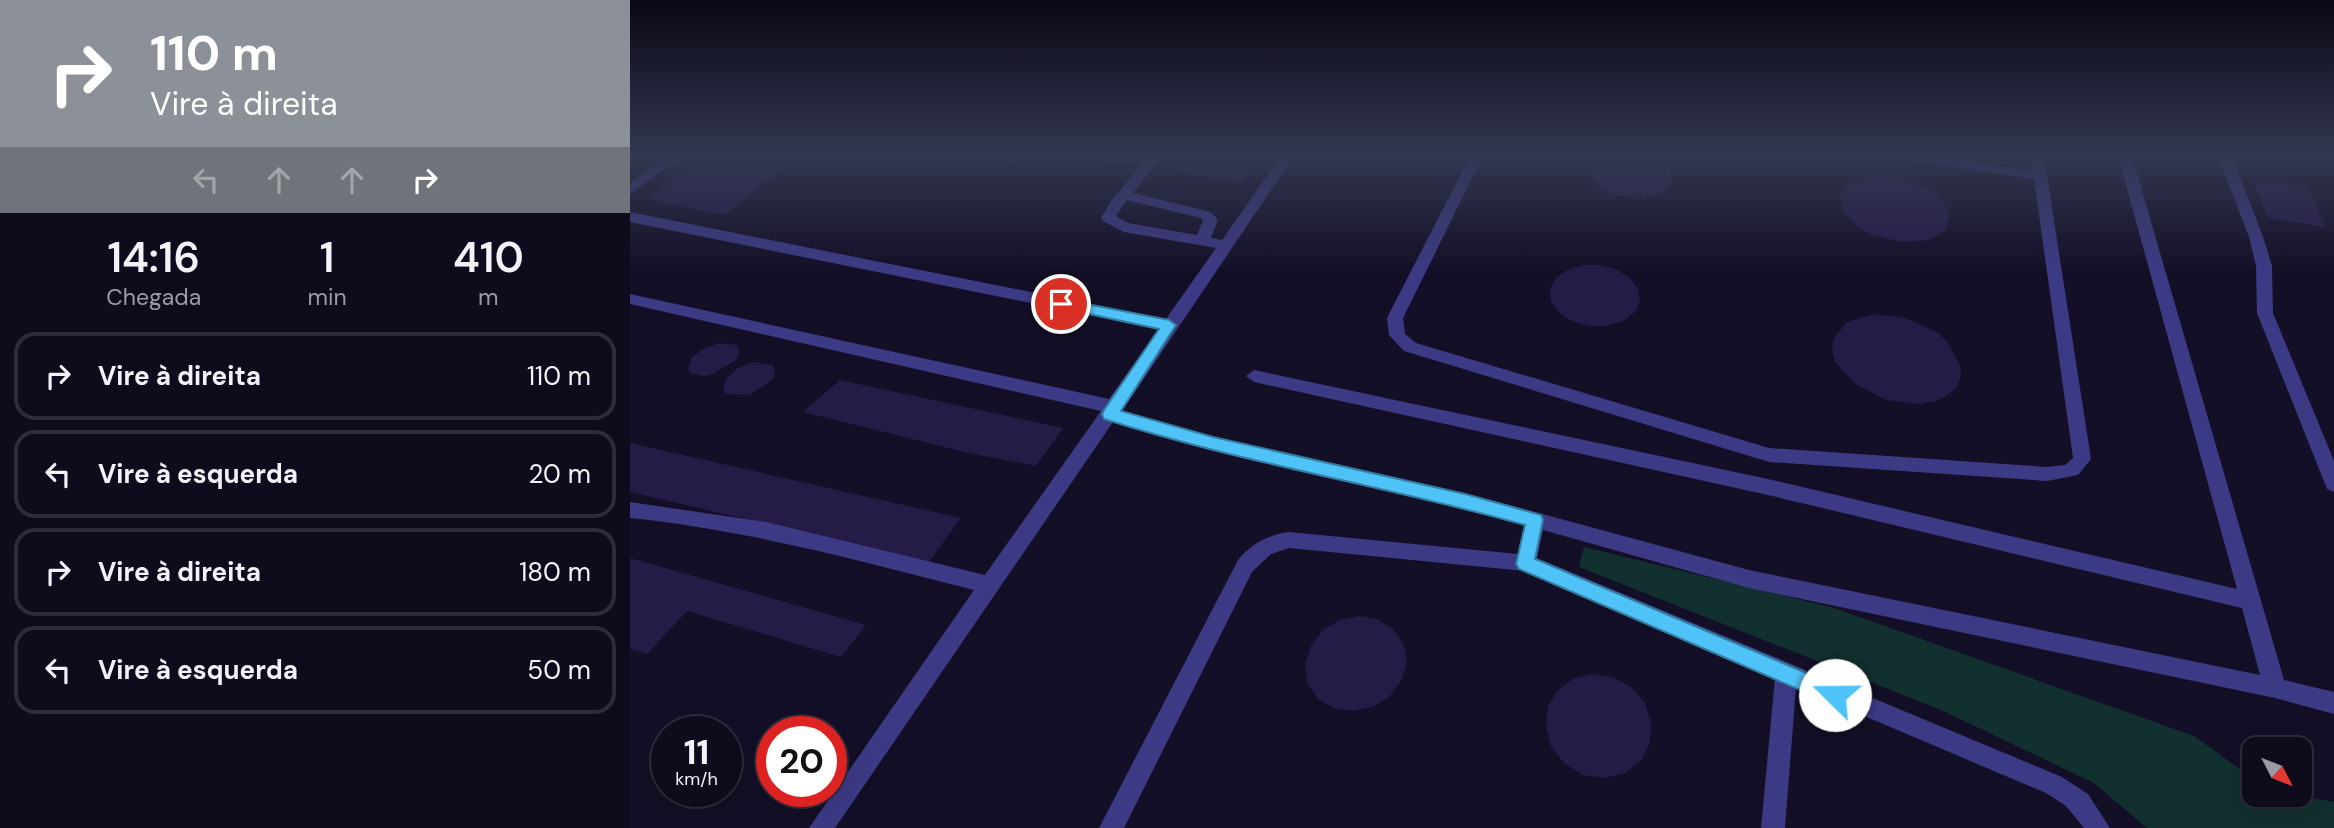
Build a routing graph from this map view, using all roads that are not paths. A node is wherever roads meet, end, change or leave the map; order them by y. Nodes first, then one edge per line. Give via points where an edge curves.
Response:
1 (1123, 195) joint
2 (1261, 195) edge
3 (1457, 195) edge
4 (2043, 195) edge
5 (2136, 195) edge
6 (2240, 195) edge
7 (630, 217) edge
8 (1202, 241) junction
9 (1226, 245) junction
10 (630, 299) edge
11 (1169, 325) junction
12 (1254, 376) dead end
13 (1119, 409) junction
14 (1769, 455) junction
15 (2334, 484) edge
16 (1768, 486) junction
17 (630, 510) edge
18 (1535, 520) junction
19 (1525, 564) junction
20 (989, 585) junction
21 (2253, 610) junction
22 (1786, 675) junction
23 (2273, 678) junction
24 (2334, 703) edge
25 (821, 828) edge
26 (1111, 828) edge
27 (1773, 828) edge
28 (2098, 828) edge

1 - 8 lane via 1206,215 1211,220
1 - 8 lane via 1108,218 1113,223
2 - 9 lane
3 - 14 lane via 1395,318 1400,340 1410,347
4 - 14 lane via 2079,433 2082,459 2077,468 2047,474
5 - 21 lane
6 - 15 lane via 2264,266 2266,313
7 - 11 lane
8 - 9 lane
9 - 11 lane
10 - 13 lane
11 - 13 lane
12 - 16 lane
13 - 18 lane via 1191,437
13 - 20 lane
14 - 16 lane
16 - 21 lane
17 - 20 lane via 708,519
18 - 19 lane
18 - 23 lane via 1749,579
19 - 22 lane
19 - 26 lane via 1289,540 1262,548 1245,566
20 - 25 lane
21 - 23 lane
22 - 27 lane
22 - 28 lane via 2054,785 2074,795
23 - 24 lane

